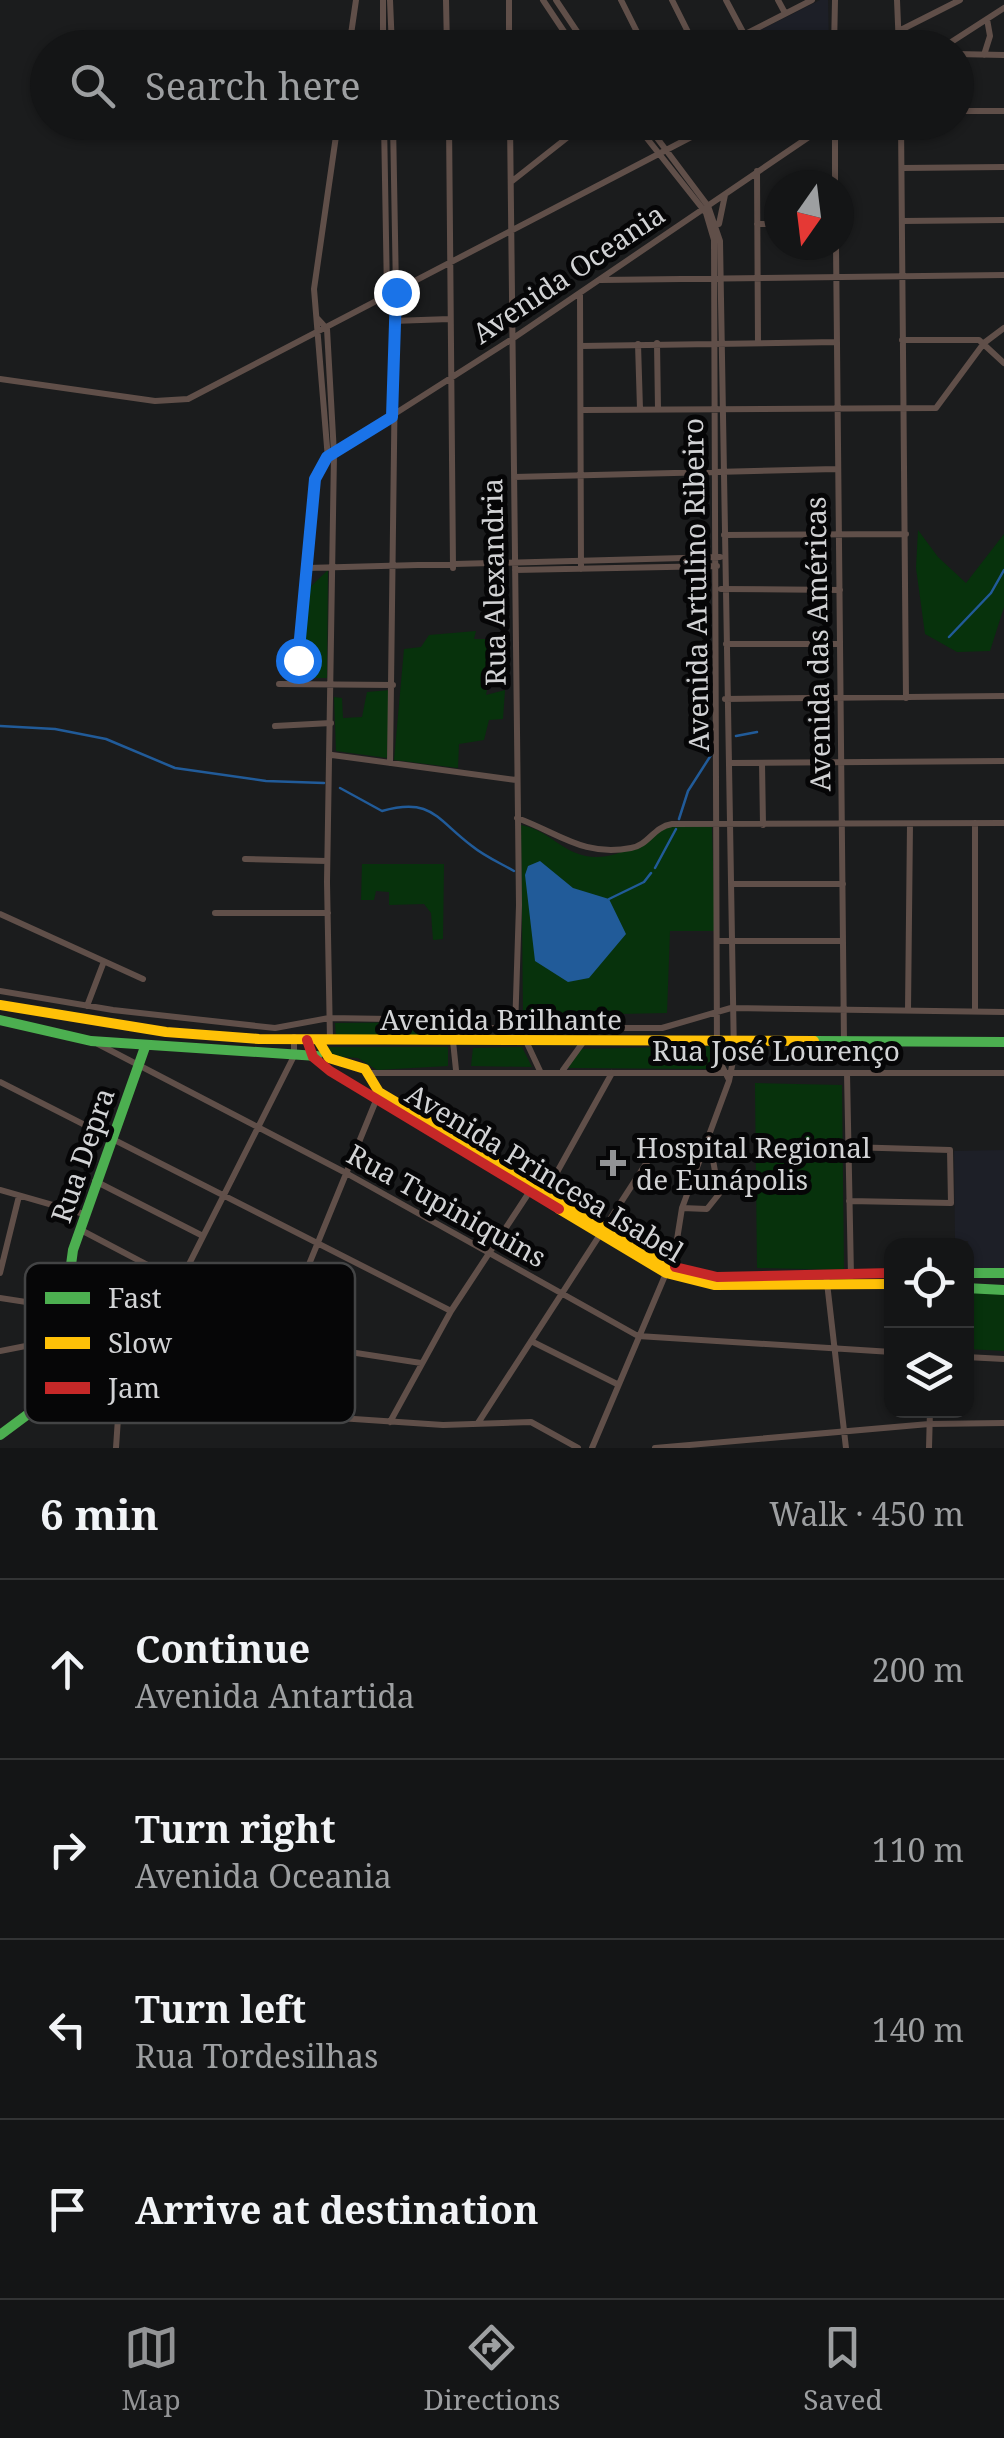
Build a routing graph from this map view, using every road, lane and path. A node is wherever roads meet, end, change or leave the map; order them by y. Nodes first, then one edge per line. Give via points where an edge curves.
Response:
1 (356, 0) edge
2 (387, 0) edge
3 (446, 0) edge
4 (509, 0) edge
5 (542, 0) edge
6 (556, 0) edge
7 (620, 0) edge
8 (672, 0) edge
9 (726, 0) edge
10 (778, 0) edge
11 (812, 0) edge
12 (835, 0) edge
13 (898, 0) edge
14 (960, 0) edge
15 (1004, 8) edge
16 (785, 13) junction
17 (987, 19) junction
18 (352, 30) edge
19 (385, 30) edge
20 (390, 30) edge
21 (447, 30) edge
22 (510, 30) edge
23 (563, 30) edge
24 (576, 30) edge
25 (636, 30) edge
26 (687, 30) edge
27 (742, 30) edge
28 (752, 30) edge
29 (834, 30) edge
30 (898, 30) edge
31 (900, 30) edge
32 (970, 30) edge
33 (974, 55) edge
34 (984, 55) junction
35 (1004, 55) edge
36 (974, 111) edge
37 (1004, 111) edge
38 (335, 140) edge
39 (384, 140) edge
40 (393, 140) edge
41 (449, 140) edge
42 (510, 140) edge
43 (564, 140) edge
44 (651, 140) edge
45 (655, 140) edge
46 (688, 140) edge
47 (805, 140) edge
48 (834, 140) edge
49 (901, 140) edge
50 (664, 154) junction
51 (1004, 167) edge
52 (902, 168) junction
53 (835, 170) edge
54 (757, 171) junction
55 (511, 182) junction
56 (725, 195) junction
57 (706, 208) junction
58 (1004, 220) edge
59 (902, 221) junction
60 (758, 224) junction
61 (764, 224) edge
62 (719, 231) junction
63 (511, 232) junction
64 (836, 260) edge
65 (450, 264) junction
66 (901, 276) junction
67 (1004, 276) edge
68 (836, 277) junction
69 (719, 278) junction
70 (758, 278) junction
71 (600, 280) junction
72 (396, 292) junction
73 (580, 294) junction
74 (387, 295) junction
75 (392, 304) junction
76 (317, 318) junction
77 (450, 319) junction
78 (392, 321) junction
79 (1004, 328) edge
80 (327, 329) junction
81 (317, 334) junction
82 (512, 339) junction
83 (902, 340) junction
84 (836, 342) junction
85 (982, 342) junction
86 (656, 343) junction
87 (719, 343) junction
88 (758, 343) junction
89 (638, 344) junction
90 (581, 346) junction
91 (1004, 363) edge
92 (450, 378) junction
93 (0, 379) edge
94 (720, 406) junction
95 (837, 408) junction
96 (904, 408) junction
97 (640, 409) junction
98 (658, 409) junction
99 (582, 410) junction
100 (392, 417) junction
101 (331, 455) junction
102 (720, 470) junction
103 (836, 470) junction
104 (580, 475) junction
105 (514, 477) junction
106 (838, 533) junction
107 (906, 534) junction
108 (724, 535) junction
109 (721, 562) junction
110 (580, 564) junction
111 (331, 567) junction
112 (517, 567) junction
113 (306, 568) junction
114 (394, 568) junction
115 (453, 568) junction
116 (721, 589) junction
117 (840, 590) junction
118 (723, 644) junction
119 (840, 644) junction
120 (297, 682) junction
121 (330, 682) junction
122 (279, 684) dead end
123 (393, 685) junction
124 (1004, 696) edge
125 (906, 698) junction
126 (724, 699) junction
127 (840, 699) junction
128 (331, 723) junction
129 (275, 726) dead end
130 (332, 755) junction
131 (1004, 761) edge
132 (841, 762) junction
133 (390, 763) junction
134 (729, 763) junction
135 (762, 763) junction
136 (516, 780) junction
137 (516, 817) junction
138 (975, 823) junction
139 (1004, 823) edge
140 (720, 824) junction
141 (910, 824) junction
142 (731, 825) junction
143 (763, 825) junction
144 (842, 825) junction
145 (244, 859) dead end
146 (328, 861) junction
147 (732, 884) junction
148 (843, 884) junction
149 (215, 912) dead end
150 (328, 913) junction
151 (0, 914) edge
152 (720, 941) junction
153 (731, 941) junction
154 (841, 941) junction
155 (103, 964) junction
156 (143, 979) dead end
157 (0, 991) edge
158 (0, 1005) edge
159 (86, 1006) junction
160 (731, 1008) junction
161 (843, 1010) junction
162 (908, 1010) junction
163 (975, 1012) junction
164 (1004, 1012) edge
165 (720, 1014) junction
166 (329, 1018) junction
167 (0, 1020) edge
168 (290, 1027) junction
169 (515, 1028) junction
170 (313, 1040) junction
171 (92, 1041) junction
172 (453, 1041) junction
173 (520, 1041) junction
174 (584, 1041) junction
175 (718, 1042) junction
176 (734, 1042) junction
177 (1004, 1042) edge
178 (844, 1043) junction
179 (144, 1047) junction
180 (294, 1056) junction
181 (319, 1056) junction
182 (139, 1064) junction
183 (354, 1064) junction
184 (456, 1070) junction
185 (540, 1071) junction
186 (562, 1072) junction
187 (610, 1072) junction
188 (846, 1073) junction
189 (1004, 1074) edge
190 (369, 1075) junction
191 (728, 1076) junction
192 (345, 1079) junction
193 (0, 1082) edge
194 (360, 1088) junction
195 (378, 1095) junction
196 (258, 1126) junction
197 (111, 1136) junction
198 (848, 1147) junction
199 (701, 1156) junction
200 (649, 1160) dead end
201 (346, 1173) junction
202 (94, 1181) junction
203 (532, 1187) junction
204 (0, 1190) edge
205 (222, 1193) junction
206 (545, 1195) junction
207 (19, 1196) junction
208 (849, 1201) junction
209 (682, 1208) junction
210 (84, 1214) junction
211 (79, 1229) junction
212 (603, 1229) junction
213 (200, 1235) junction
214 (317, 1242) junction
215 (3, 1244) edge
216 (490, 1252) junction
217 (73, 1263) edge
218 (143, 1263) edge
219 (187, 1263) edge
220 (308, 1263) edge
221 (668, 1270) junction
222 (0, 1273) edge
223 (974, 1273) edge
224 (1004, 1273) edge
225 (827, 1278) junction
226 (851, 1278) junction
227 (884, 1279) edge
228 (974, 1288) edge
229 (1004, 1290) edge
230 (560, 1294) junction
231 (0, 1298) edge
232 (25, 1302) edge
233 (451, 1312) junction
234 (638, 1336) junction
235 (531, 1342) junction
236 (25, 1346) edge
237 (838, 1350) junction
238 (0, 1351) edge
239 (884, 1352) edge
240 (355, 1353) edge
241 (974, 1357) edge
242 (1004, 1359) edge
243 (421, 1363) junction
244 (617, 1384) junction
245 (25, 1416) edge
246 (930, 1418) edge
247 (355, 1420) edge
248 (390, 1422) junction
249 (1004, 1422) edge
250 (117, 1423) edge
251 (477, 1424) junction
252 (930, 1424) junction
253 (844, 1432) junction
254 (0, 1435) edge
255 (116, 1448) edge
256 (578, 1448) edge
257 (592, 1448) edge
258 (655, 1448) edge
259 (846, 1448) edge
260 (928, 1448) edge

1 - 18 street
2 - 19 street
2 - 20 street
3 - 21 street
4 - 22 street
5 - 23 street
6 - 24 street
7 - 25 street
8 - 26 street
9 - 27 street
10 - 16 street
11 - 16 street
12 - 29 street
13 - 30 street
14 - 31 street
15 - 17 street
16 - 28 street
17 - 32 street
17 - 34 street
33 - 34 street
34 - 35 street
36 - 37 street
38 - 76 street via 314,289
39 - 74 street
40 - 72 street
41 - 65 street
42 - 55 street, Rua Alexandria
43 - 55 street
44 - 50 street, Avenida Artulino Ribeiro
45 - 50 street
46 - 50 street
47 - 54 street, Avenida Oceania
48 - 53 street
49 - 52 street
50 - 57 street, Avenida Artulino Ribeiro
50 - 63 street
51 - 52 street
52 - 59 street
54 - 56 street, Avenida Oceania
54 - 60 street
55 - 63 street, Rua Alexandria
56 - 57 street, Avenida Oceania
56 - 62 street
57 - 62 street, Avenida Artulino Ribeiro
57 - 69 street, Avenida Artulino Ribeiro
57 - 71 street, Avenida Oceania
58 - 59 street
59 - 66 street
60 - 61 street
60 - 70 street
62 - 69 street, Avenida Artulino Ribeiro
63 - 65 street
63 - 82 street, Rua Alexandria
64 - 68 street, Avenida das Américas
65 - 72 street
65 - 77 street
66 - 67 street
66 - 68 street
66 - 83 street
68 - 70 street
68 - 84 street, Avenida das Américas
69 - 70 street
69 - 71 street
69 - 87 street, Avenida Artulino Ribeiro
70 - 88 street
71 - 73 street, Avenida Oceania
72 - 74 street
72 - 75 street
73 - 82 street, Avenida Oceania
73 - 90 street
74 - 75 street
74 - 80 street
75 - 78 street
76 - 80 street
76 - 81 street
77 - 78 street
77 - 92 street
78 - 100 street
79 - 85 street
80 - 81 street
80 - 101 street
81 - 93 street via 180,400
81 - 101 street
82 - 92 street, Avenida Oceania
82 - 105 street, Rua Alexandria
83 - 85 street
83 - 96 street
84 - 88 street
84 - 95 street, Avenida das Américas
85 - 91 street
85 - 96 street via 944,402
86 - 87 street
86 - 89 street
86 - 98 street
87 - 88 street
87 - 94 street, Avenida Artulino Ribeiro
89 - 90 street
89 - 97 street
90 - 99 street
92 - 100 street, Avenida Oceania
92 - 115 street
94 - 95 street
94 - 98 street
94 - 102 street, Avenida Artulino Ribeiro
95 - 96 street
95 - 103 street, Avenida das Américas
96 - 107 street
97 - 98 street
97 - 99 street
99 - 104 street
100 - 101 street, Avenida Oceania
100 - 114 street
101 - 111 street
101 - 113 street via 314,483
102 - 103 street
102 - 104 street
102 - 108 street, Avenida Artulino Ribeiro
102 - 109 street, Avenida Artulino Ribeiro
103 - 106 street, Avenida das Américas
104 - 105 street
104 - 110 street
105 - 112 street, Rua Alexandria
106 - 107 street
106 - 108 street
106 - 117 street, Avenida das Américas
107 - 125 street
108 - 109 street, Avenida Artulino Ribeiro
109 - 110 street
109 - 116 street, Avenida Artulino Ribeiro
110 - 112 street
111 - 113 street
111 - 114 street
111 - 121 street
112 - 115 street
112 - 136 street, Rua Alexandria
113 - 120 street
114 - 115 street
114 - 123 street
116 - 117 street
116 - 118 street, Avenida Artulino Ribeiro
117 - 119 street, Avenida das Américas
118 - 119 street
118 - 126 street, Avenida Artulino Ribeiro
119 - 127 street, Avenida das Américas
120 - 121 street
120 - 122 street
121 - 123 street
121 - 128 street
123 - 133 street
124 - 125 street
125 - 127 street
126 - 127 street
126 - 134 street, Avenida Artulino Ribeiro
126 - 140 street, Avenida Artulino Ribeiro
127 - 132 street, Avenida das Américas
128 - 129 street
128 - 130 street
130 - 133 street
130 - 146 street
131 - 132 street
132 - 135 street
132 - 144 street, Avenida das Américas
133 - 136 street
134 - 135 street
134 - 142 street, Avenida Artulino Ribeiro
135 - 143 street
136 - 137 street, Rua Alexandria
137 - 140 street via 586,848 632,848 663,825
137 - 169 street, Rua Alexandria
138 - 139 street
138 - 141 street
138 - 163 street
140 - 142 street
140 - 152 street, Avenida Artulino Ribeiro
141 - 144 street
141 - 162 street
142 - 143 street
142 - 147 street, Avenida Artulino Ribeiro
143 - 144 street
144 - 148 street, Avenida das Américas
145 - 146 street
146 - 150 street
147 - 148 street
147 - 153 street, Avenida Artulino Ribeiro
148 - 154 street, Avenida das Américas
149 - 150 street
150 - 166 street
151 - 155 street
152 - 153 street
152 - 165 street, Avenida Artulino Ribeiro
153 - 154 street
153 - 160 street, Avenida Artulino Ribeiro
154 - 161 street, Avenida das Américas
155 - 156 street
155 - 159 street
157 - 159 street
158 - 170 main road, Avenida Brilhante via 166,1032
159 - 168 street
160 - 161 street
160 - 165 street
160 - 176 street, Avenida Artulino Ribeiro
161 - 162 street
161 - 178 street, Avenida das Américas
162 - 163 street
163 - 164 street
165 - 169 street via 670,1028
165 - 175 street, Avenida Artulino Ribeiro
166 - 168 street
166 - 169 street
166 - 170 street
167 - 171 main road, Rua Tupiniquins
168 - 170 street
169 - 173 street, Rua Alexandria
170 - 172 main road, Avenida Brilhante
170 - 180 street
170 - 181 main road
171 - 179 main road
171 - 182 street, Rua Tupiniquins
172 - 173 main road, Avenida Brilhante
172 - 184 street
173 - 174 main road, Avenida Brilhante
173 - 185 street
174 - 175 main road, Avenida Brilhante
174 - 186 street
175 - 176 main road, Avenida Brilhante
175 - 191 street, Avenida Artulino Ribeiro
176 - 178 main road, Avenida Brilhante
176 - 191 street, Avenida Artulino Ribeiro
177 - 178 main road, Avenida Brilhante
179 - 180 main road
179 - 182 main road, Rua Depra
180 - 181 main road
180 - 196 street
181 - 183 main road
181 - 192 main road
182 - 196 street, Rua Tupiniquins
182 - 197 main road, Rua Depra
183 - 190 main road
183 - 192 main road
184 - 185 street, Rua José Lourenço
184 - 190 street, Rua José Lourenço
185 - 186 street, Rua José Lourenço
186 - 187 street, Rua José Lourenço
187 - 191 street, Rua José Lourenço
187 - 206 street
188 - 189 street, Rua José Lourenço
188 - 191 street, Rua José Lourenço
188 - 198 street
190 - 194 main road
190 - 195 main road, Avenida Princesa Isabel
191 - 199 street
192 - 194 main road, Avenida Princesa Isabel
193 - 197 street
194 - 195 main road, Avenida Princesa Isabel
195 - 201 street
195 - 203 main road, Avenida Princesa Isabel
196 - 201 street, Rua Tupiniquins
196 - 205 street
197 - 202 main road, Rua Depra
197 - 205 street
198 - 208 street
198 - 208 street via 950,1150 950,1203
199 - 209 street
199 - 209 street via 713,1160 719,1194 706,1209
200 - 212 street
201 - 214 street
201 - 216 street, Rua Tupiniquins
202 - 210 main road, Rua Depra
202 - 213 street
203 - 206 main road, Avenida Princesa Isabel
203 - 216 street
204 - 207 street
205 - 213 street
205 - 214 street
206 - 212 main road, Avenida Princesa Isabel
207 - 210 street
207 - 215 street
208 - 226 street
209 - 221 street
210 - 211 main road, Rua Depra
211 - 217 main road, Rua Depra
211 - 218 street
212 - 221 main road, Avenida Princesa Isabel
212 - 230 street
213 - 219 street
214 - 220 street
214 - 233 street
215 - 222 street
216 - 230 street, Rua Tupiniquins
216 - 233 street
221 - 225 main road, Avenida Princesa Isabel via 717,1278
221 - 234 street
223 - 224 main road
225 - 226 main road, Avenida Princesa Isabel
225 - 237 street
226 - 227 main road, Avenida Princesa Isabel
228 - 229 main road
230 - 234 street, Rua Tupiniquins
230 - 235 street
231 - 232 street
233 - 243 street
234 - 237 street, Rua Tupiniquins
234 - 244 street
235 - 244 street
235 - 251 street
236 - 238 street
237 - 239 street, Rua Tupiniquins
237 - 253 street
240 - 243 street
241 - 242 street
243 - 248 street
244 - 257 street
245 - 254 main road
246 - 252 street
247 - 248 street
248 - 251 street
249 - 252 street
250 - 255 street
251 - 256 street via 532,1422
252 - 253 street
252 - 260 street
253 - 258 street
253 - 259 street

